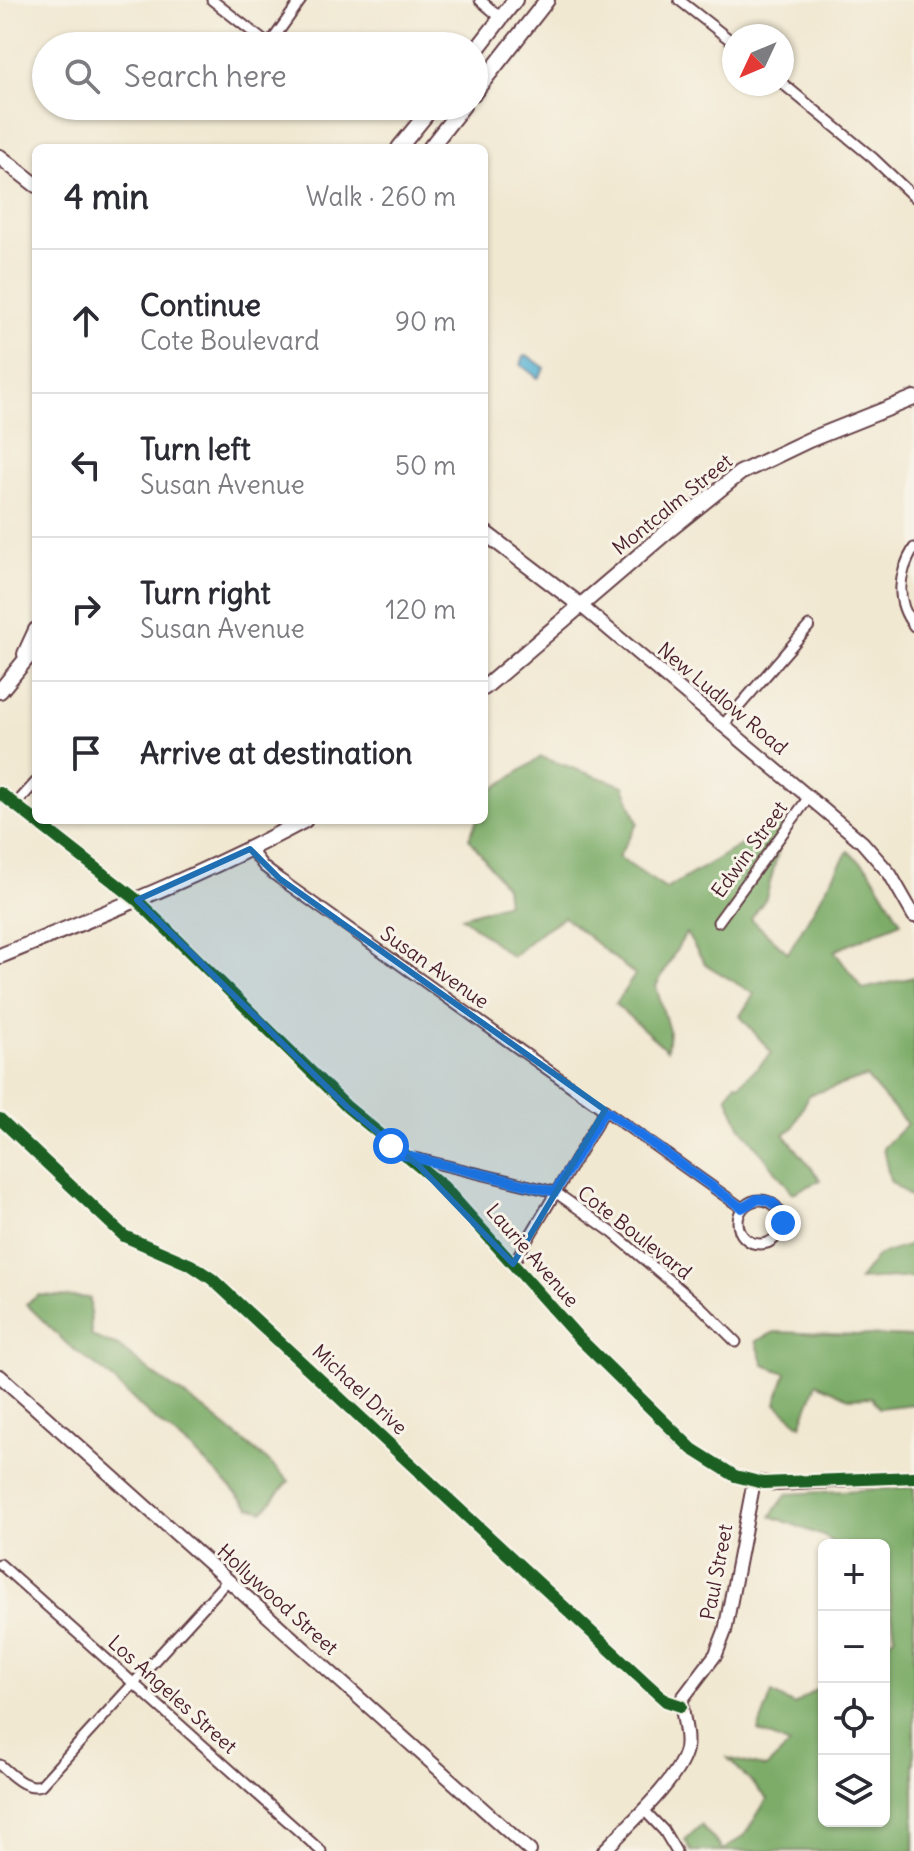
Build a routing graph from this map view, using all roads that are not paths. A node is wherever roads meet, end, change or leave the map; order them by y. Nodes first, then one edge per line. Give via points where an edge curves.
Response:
1 (212, 0) edge
2 (301, 0) edge
3 (480, 0) edge
4 (515, 0) edge
5 (547, 0) edge
6 (679, 0) edge
7 (501, 18) junction
8 (253, 32) edge
9 (278, 32) edge
10 (722, 34) edge
11 (488, 35) edge
12 (488, 75) edge
13 (794, 93) edge
14 (422, 120) edge
15 (452, 120) edge
16 (402, 144) edge
17 (433, 144) edge
18 (0, 157) edge
19 (32, 182) edge
20 (914, 197) edge
21 (914, 398) edge
22 (488, 535) edge
23 (914, 548) edge
24 (580, 605) junction
25 (809, 626) dead end
26 (914, 626) edge
27 (32, 638) edge
28 (32, 652) edge
29 (16, 672) junction
30 (488, 685) edge
31 (0, 691) edge
32 (723, 725) junction
33 (32, 786) edge
34 (0, 793) edge
35 (809, 797) junction
36 (15, 805) junction
37 (32, 818) edge
38 (39, 824) edge
39 (297, 824) edge
40 (250, 849) junction
41 (137, 900) junction
42 (914, 916) edge
43 (718, 922) dead end
44 (0, 956) edge
45 (605, 1110) junction
46 (0, 1119) edge
47 (403, 1155) junction
48 (555, 1192) junction
49 (742, 1208) junction
50 (513, 1264) junction
51 (736, 1342) dead end
52 (0, 1376) edge
53 (914, 1477) edge
54 (754, 1481) junction
55 (0, 1564) edge
56 (227, 1581) junction
57 (132, 1683) junction
58 (681, 1706) junction
59 (0, 1765) edge
60 (643, 1809) junction
61 (321, 1851) edge
62 (530, 1851) edge
63 (604, 1851) edge
64 (676, 1851) edge

1 - 8 street
2 - 9 street
3 - 7 street
4 - 7 main road
5 - 12 main road
6 - 10 street
7 - 11 main road
13 - 20 street
14 - 16 main road
15 - 17 main road
18 - 19 main road
21 - 24 main road, Montcalm Street via 740,473
22 - 24 main road, New Ludlow Road
23 - 26 street via 900,581 903,607
24 - 30 main road, Montcalm Street
24 - 32 street, New Ludlow Road
25 - 32 street
27 - 29 main road
28 - 29 main road
29 - 31 main road
32 - 35 street, New Ludlow Road
33 - 36 street
34 - 36 street, Laurie Avenue
35 - 42 street, New Ludlow Road via 878,858
35 - 43 street, Edwin Street
36 - 37 street, Laurie Avenue
38 - 41 street, Laurie Avenue
39 - 40 main road
40 - 41 main road
40 - 45 street, Susan Avenue via 272,873
41 - 44 main road
41 - 47 street, Laurie Avenue via 347,1107
45 - 48 street
45 - 49 street, Susan Avenue
46 - 58 street, Michael Drive via 124,1236 212,1279 646,1683 666,1701
47 - 48 street, Cote Boulevard
47 - 50 street, Laurie Avenue via 465,1208
48 - 50 street
48 - 51 street, Cote Boulevard via 613,1233
49 - 49 street via 738,1224 745,1238 760,1244 778,1235 782,1219 774,1204 757,1199
50 - 54 street, Laurie Avenue via 678,1438 722,1470
52 - 56 street, Hollywood Street
53 - 54 street, Laurie Avenue
54 - 58 street, Paul Street via 725,1631
55 - 57 street, Los Angeles Street
56 - 57 street
56 - 62 street, Hollywood Street
57 - 59 street via 41,1785 25,1784
57 - 61 street, Los Angeles Street
58 - 60 street via 684,1756
60 - 63 street
60 - 64 street

